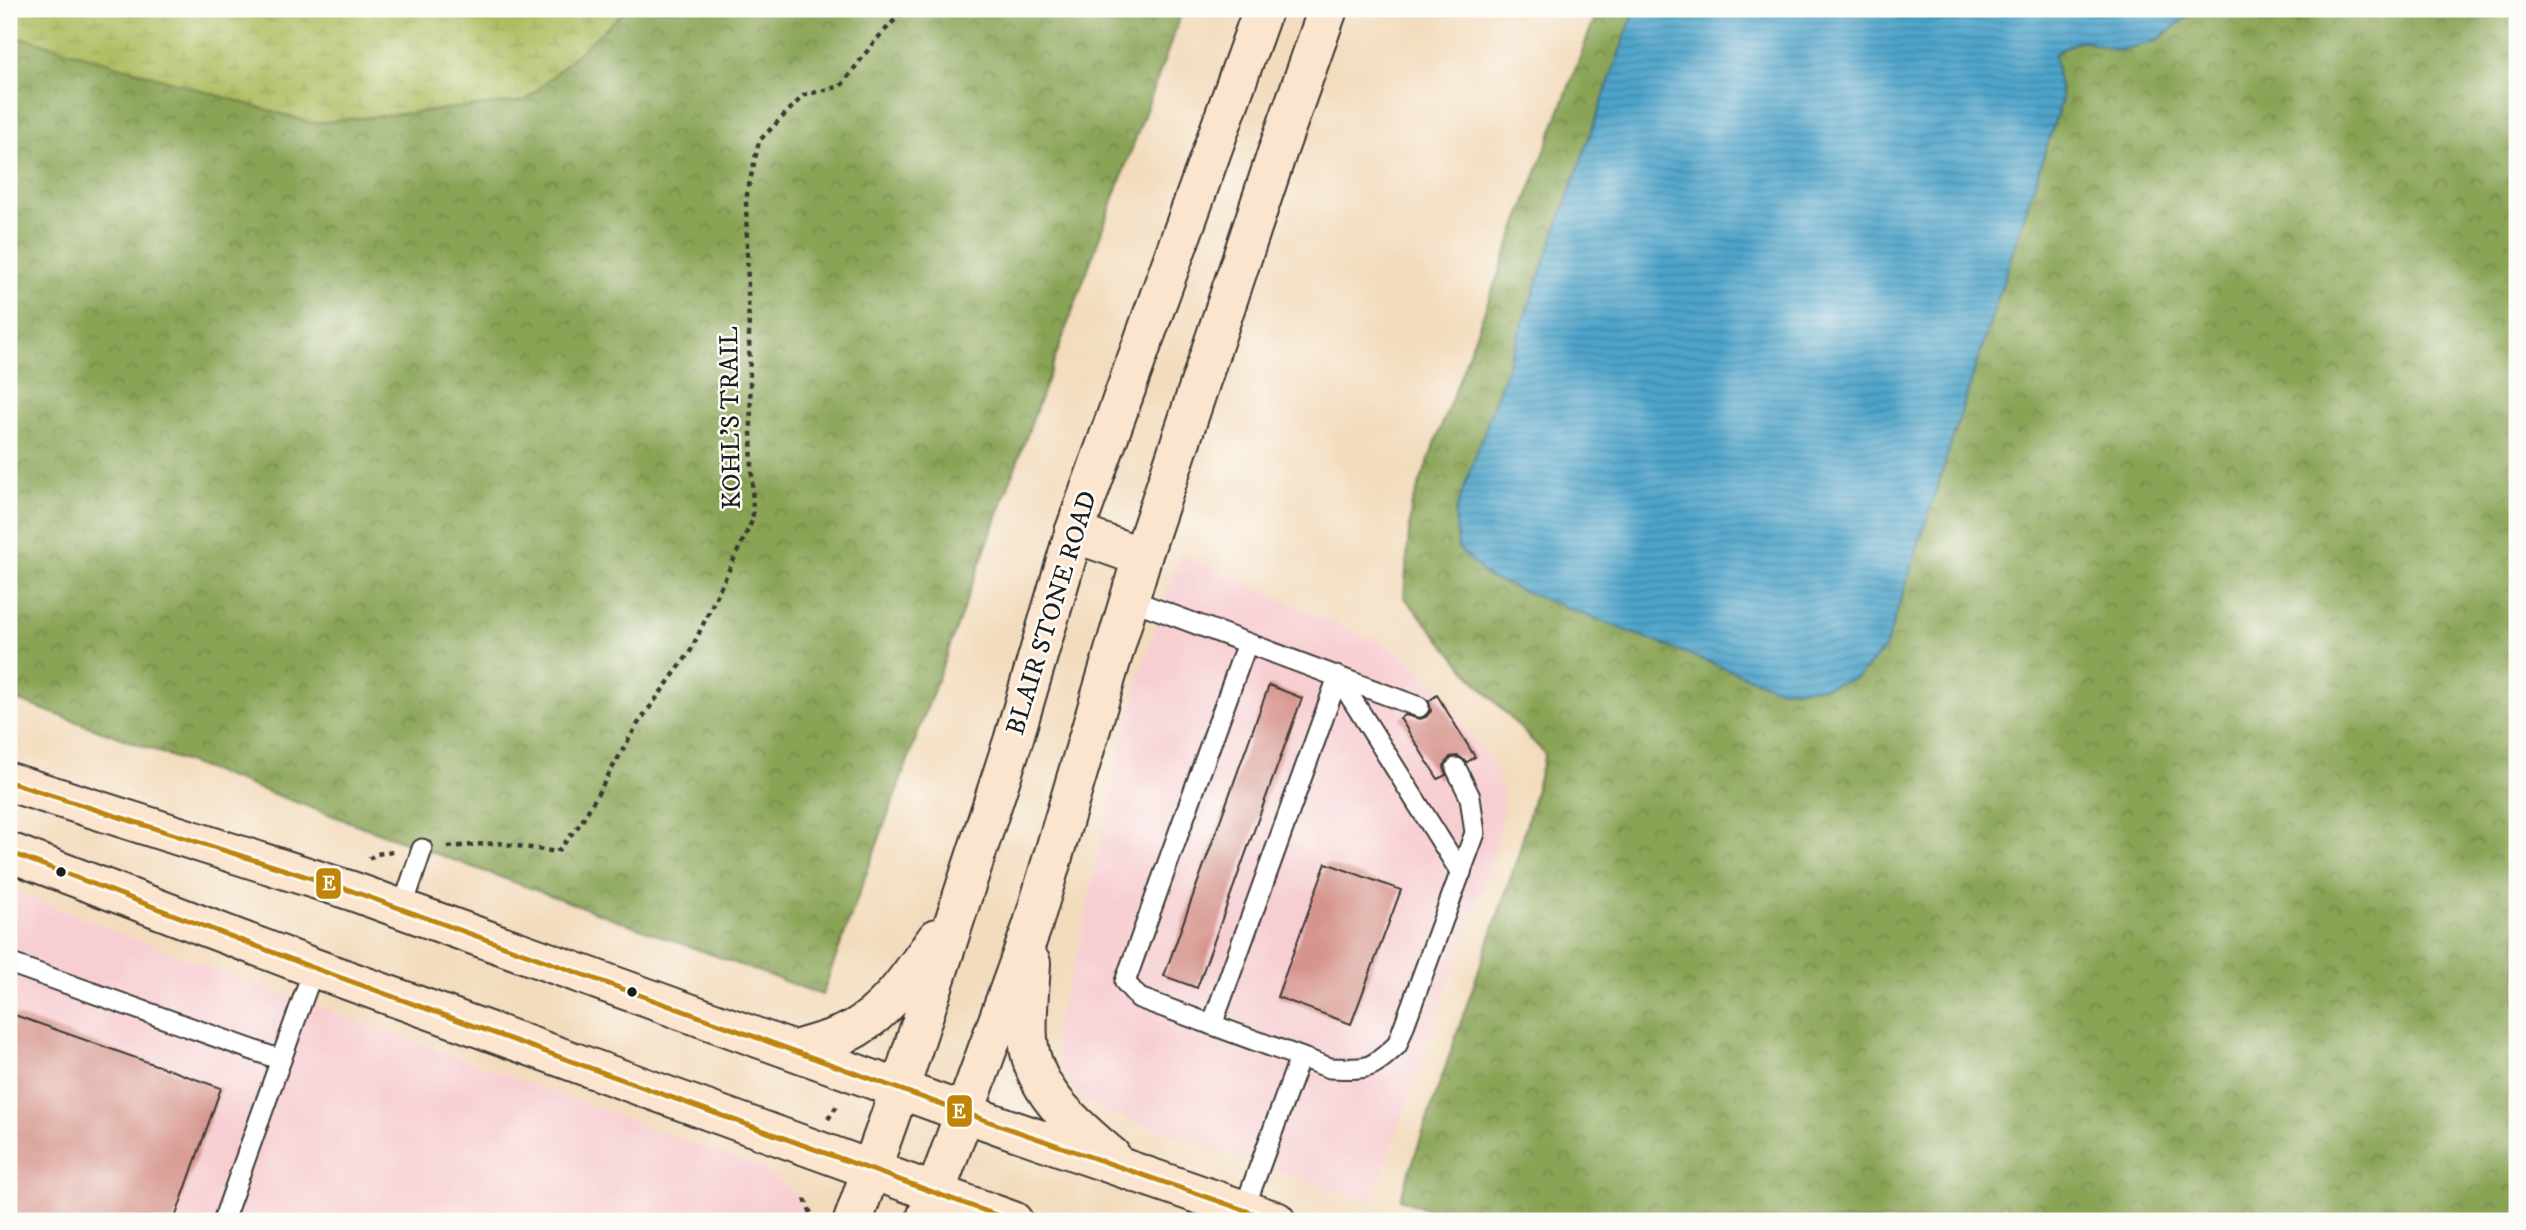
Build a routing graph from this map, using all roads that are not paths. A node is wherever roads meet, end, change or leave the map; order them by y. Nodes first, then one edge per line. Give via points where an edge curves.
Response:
1 (1263, 9) edge
2 (1328, 9) edge
3 (1074, 533) junction
4 (1142, 557) junction
5 (1129, 599) junction
6 (1247, 643) junction
7 (1338, 677) junction
8 (1419, 707) dead end
9 (1456, 768) dead end
10 (9, 782) edge
11 (422, 849) road end
12 (9, 852) edge
13 (1461, 873) junction
14 (960, 904) junction
15 (402, 909) junction
16 (1033, 924) junction
17 (9, 963) edge
18 (314, 968) junction
19 (1212, 1025) junction
20 (794, 1050) junction
21 (1300, 1057) junction
22 (281, 1060) junction
23 (900, 1088) junction
24 (965, 1112) junction
25 (1126, 1168) junction
26 (872, 1170) junction
27 (930, 1208) edge
28 (1260, 1215) edge
29 (223, 1221) edge
30 (853, 1221) edge
31 (1013, 1221) edge

1 - 3 main road, BLAIR STONE ROAD
2 - 4 main road
3 - 4 main road
3 - 14 main road, BLAIR STONE ROAD
4 - 5 main road
5 - 6 lane
5 - 16 main road
6 - 7 lane
6 - 19 lane via 1125,982 1139,998
7 - 8 lane
7 - 13 lane
7 - 19 lane
9 - 13 lane via 1470,797 1475,833
10 - 15 main road
11 - 15 lane
12 - 18 main road
13 - 21 lane via 1397,1045 1374,1066 1355,1069 1330,1068
14 - 20 main road via 898,992 874,1016 833,1039
14 - 23 main road, BLAIR STONE ROAD
15 - 20 main road
16 - 24 main road
16 - 25 main road via 1028,1040 1032,1060 1044,1086 1070,1120
17 - 22 lane
18 - 22 lane
18 - 26 main road
19 - 21 lane
20 - 23 main road
21 - 28 lane
22 - 29 lane
23 - 24 main road
23 - 26 main road, BLAIR STONE ROAD
24 - 25 main road
24 - 27 main road
25 - 28 main road
26 - 27 main road
26 - 30 main road, BLAIR STONE ROAD
27 - 31 main road

